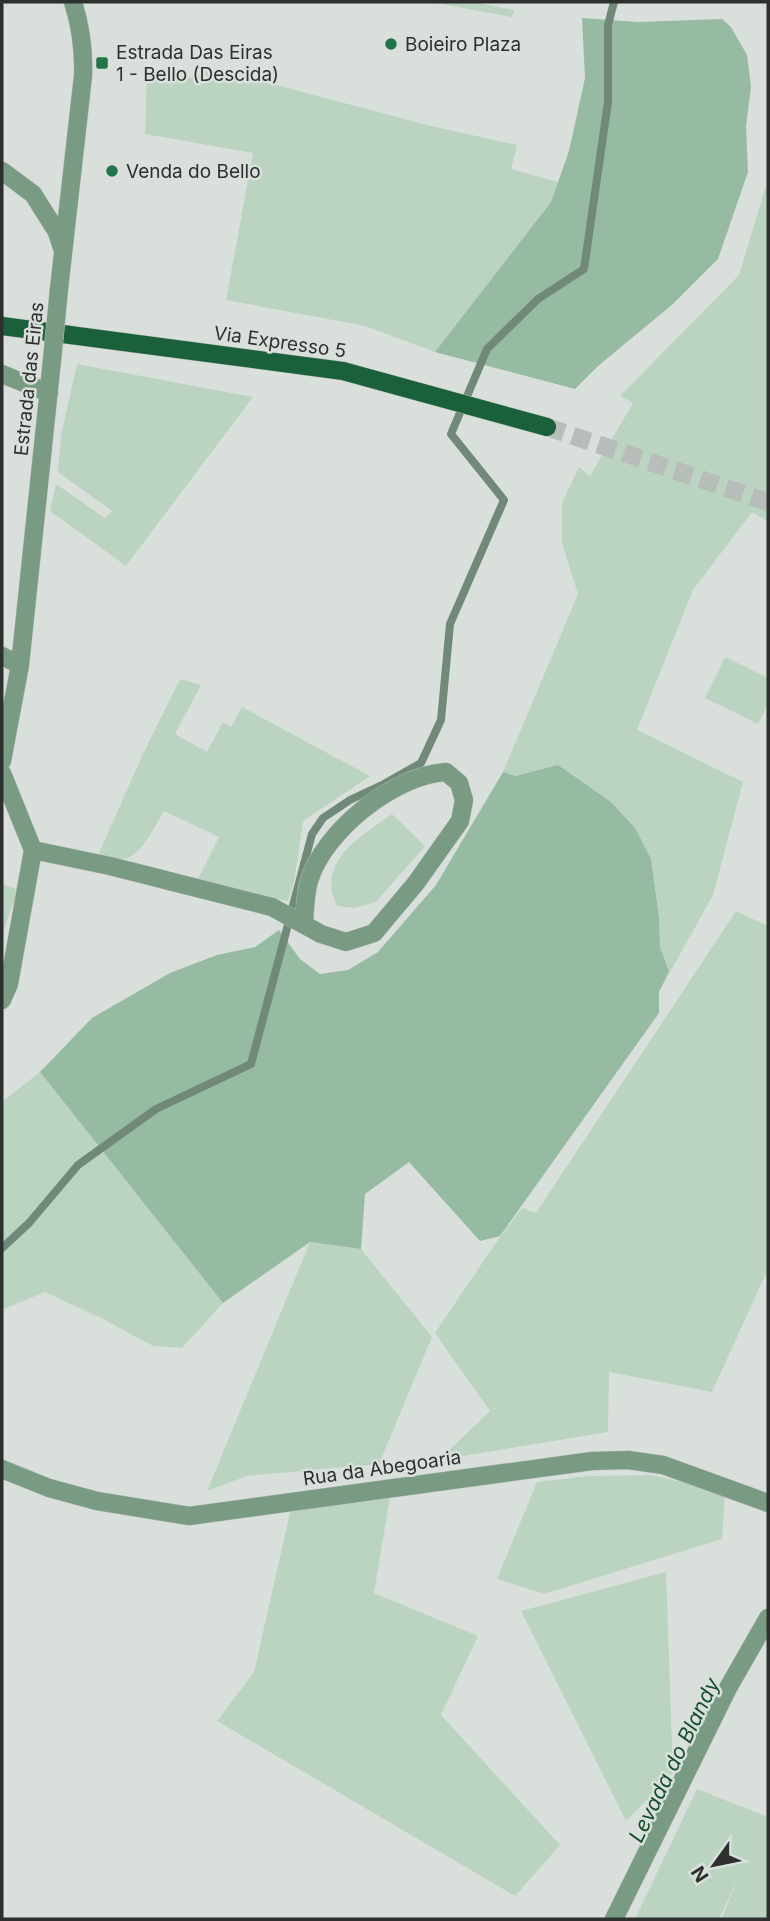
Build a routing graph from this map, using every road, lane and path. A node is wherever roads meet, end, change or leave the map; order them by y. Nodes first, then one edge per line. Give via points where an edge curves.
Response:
1 (73, 2) edge
2 (2, 171) edge
3 (63, 251) junction
4 (2, 326) edge
5 (2, 374) edge
6 (49, 393) junction
7 (547, 426) tunnel mouth
8 (2, 656) edge
9 (20, 665) junction
10 (2, 761) edge
11 (2, 773) edge
12 (33, 850) junction
13 (304, 924) junction
14 (2, 1000) edge
15 (2, 1469) edge
16 (768, 1503) edge
17 (768, 1618) edge
18 (614, 1919) edge

1 - 3 street, Estrada das Eiras via 84,48 83,76
2 - 3 street, Estrada das Eiras via 33,194 57,232
3 - 6 street, Estrada das Eiras, bridge
4 - 7 main road, Via Expresso 5 via 343,372
5 - 6 street
6 - 9 street, Estrada das Eiras
8 - 9 street
9 - 10 street, Estrada das Eiras
11 - 12 street
12 - 13 street via 272,907
12 - 14 street via 9,984
13 - 13 street via 346,942 374,933 460,821 464,800 459,783 446,772 432,772 362,810 319,859 309,881
15 - 16 street, Rua da Abegoaria via 97,1501 189,1516 592,1461 628,1460 663,1465
17 - 18 street via 728,1688

